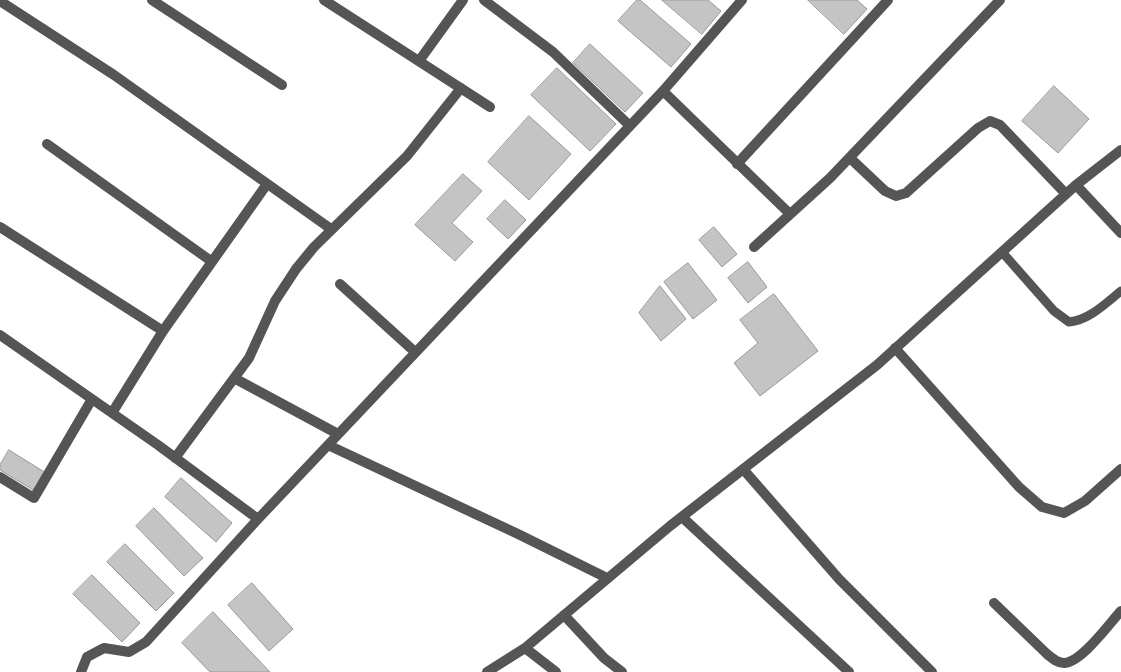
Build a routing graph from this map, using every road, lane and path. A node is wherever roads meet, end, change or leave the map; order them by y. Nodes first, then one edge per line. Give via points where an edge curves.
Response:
1 (0, 0) edge
2 (152, 0) edge
3 (324, 0) edge
4 (463, 0) edge
5 (484, 0) edge
6 (742, 0) edge
7 (888, 0) edge
8 (1000, 0) edge
9 (419, 61) junction
10 (282, 85) dead end
11 (461, 88) junction
12 (663, 91) junction
13 (490, 107) dead end
14 (630, 126) junction
15 (47, 144) dead end
16 (1121, 150) edge
17 (850, 158) junction
18 (737, 164) junction
19 (267, 184) junction
20 (1076, 185) junction
21 (1066, 194) junction
22 (790, 214) junction
23 (0, 227) edge
24 (331, 230) junction
25 (1121, 233) edge
26 (754, 247) dead end
27 (1002, 252) junction
28 (211, 261) junction
29 (340, 284) dead end
30 (1121, 292) edge
31 (163, 331) junction
32 (0, 335) edge
33 (895, 348) junction
34 (415, 352) junction
35 (234, 378) junction
36 (92, 399) junction
37 (112, 413) junction
38 (338, 434) junction
39 (328, 445) junction
40 (175, 458) junction
41 (743, 469) junction
42 (1121, 470) edge
43 (0, 477) edge
44 (682, 516) junction
45 (258, 519) junction
46 (607, 578) junction
47 (994, 604) dead end
48 (1121, 611) edge
49 (564, 615) junction
50 (525, 648) junction
51 (81, 672) edge
52 (487, 672) edge
53 (556, 672) edge
54 (622, 672) edge
55 (849, 672) edge
56 (932, 672) edge

1 - 19 street via 114,75
2 - 10 street
3 - 9 street
4 - 9 street
5 - 14 street via 553,52
6 - 12 street
7 - 18 street
8 - 17 street
9 - 11 street
11 - 13 street
11 - 24 street via 407,156
12 - 14 street
12 - 18 street
14 - 34 street
15 - 28 street
16 - 20 street
17 - 21 street via 885,191 896,196 906,193 978,128 990,122 1000,125
17 - 22 street
18 - 22 street
19 - 24 street
19 - 28 street
20 - 21 street
20 - 25 street
21 - 27 street
22 - 26 street
23 - 31 street
24 - 35 street via 296,269 275,301 250,358
27 - 30 lane via 1054,310 1069,322 1090,315
27 - 33 street
28 - 31 street
29 - 34 street
31 - 37 street
32 - 36 street
33 - 41 street
33 - 42 street via 1019,487 1042,507 1064,513 1085,501
34 - 38 street
35 - 38 street
35 - 40 street
36 - 37 street
36 - 43 street via 34,498
37 - 40 street
38 - 39 street
39 - 45 street
39 - 46 street
40 - 45 street
41 - 44 street
41 - 56 street via 839,579
44 - 46 street
44 - 55 street
45 - 51 street via 146,642 129,652 104,648 87,657
46 - 49 street
47 - 48 street via 1047,654 1064,663 1082,654
49 - 50 street
49 - 54 street via 604,658
50 - 52 street
50 - 53 street

